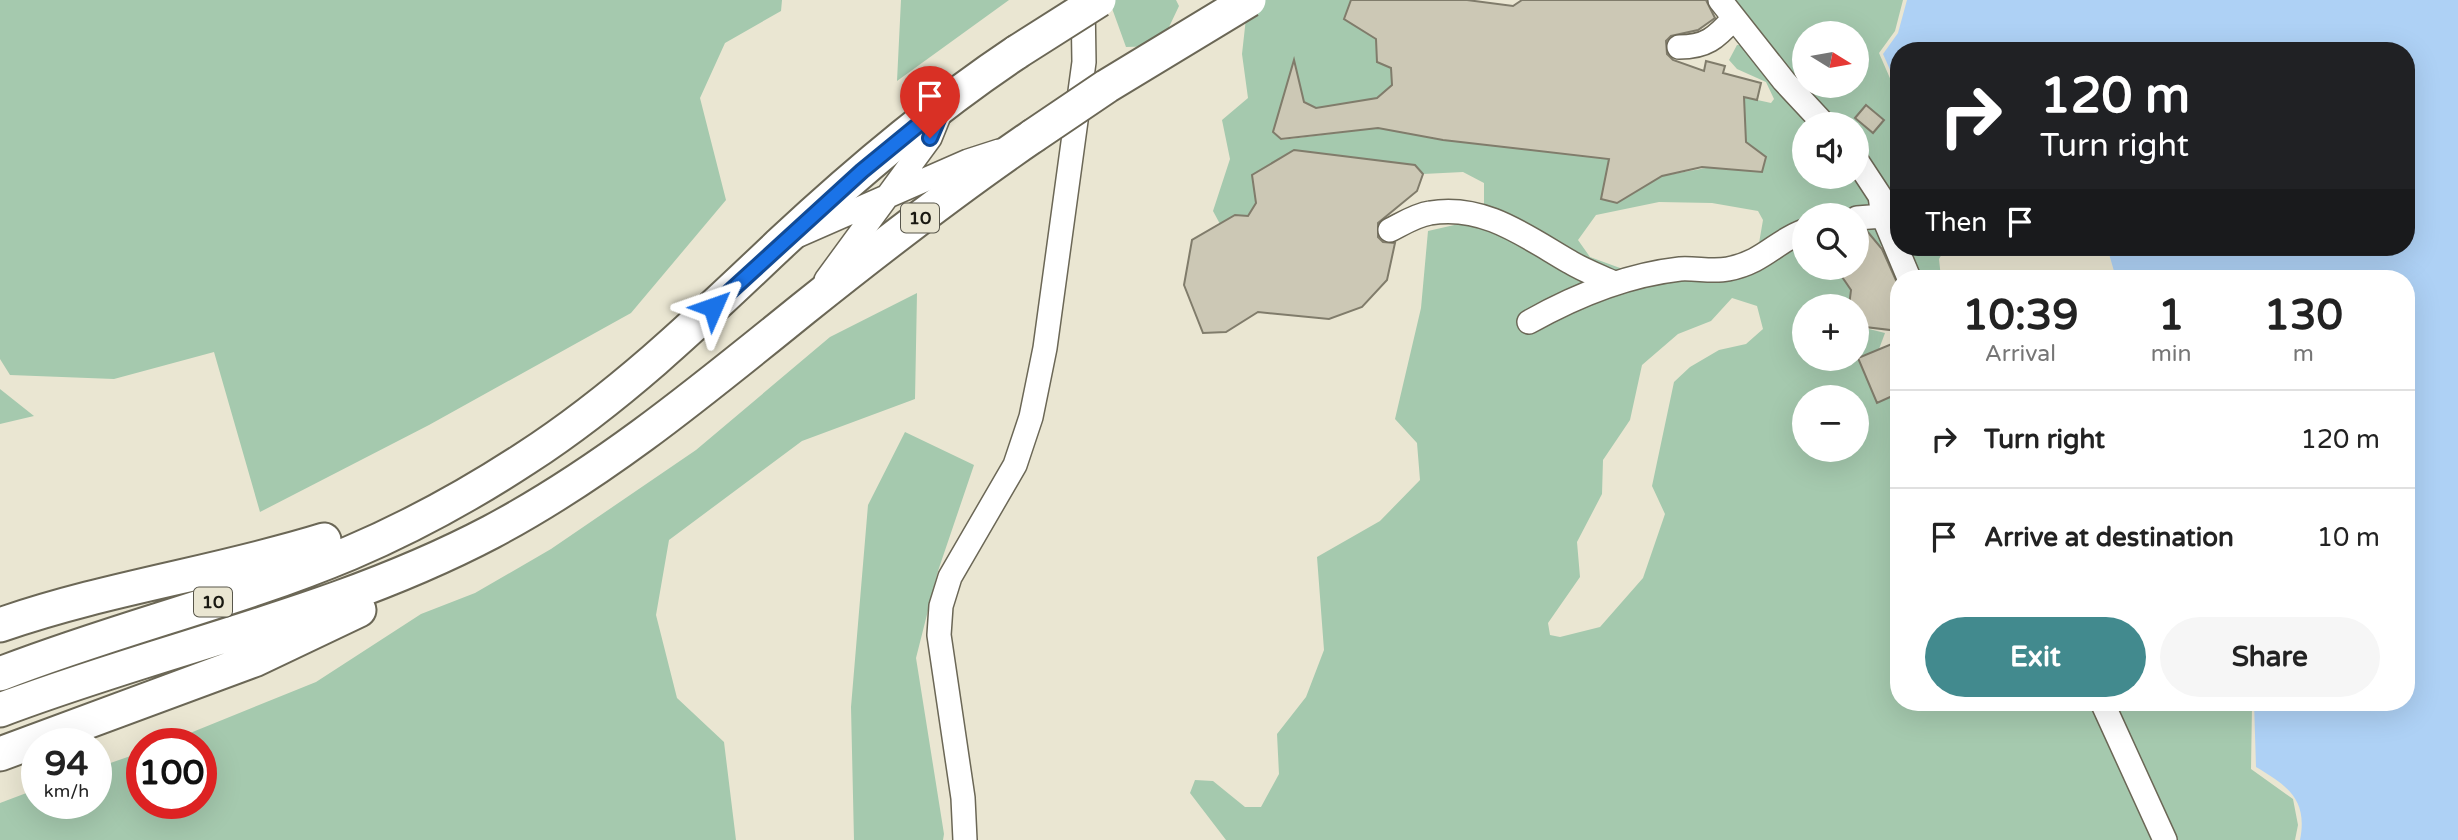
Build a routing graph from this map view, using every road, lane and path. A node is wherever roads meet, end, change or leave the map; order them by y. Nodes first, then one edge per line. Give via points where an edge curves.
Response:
1 (1083, 0) edge
2 (1099, 0) edge
3 (1249, 0) edge
4 (1727, 9) edge
5 (1679, 47) dead end
6 (945, 103) junction
7 (1814, 112) edge
8 (1028, 139) junction
9 (1869, 179) edge
10 (885, 199) junction
11 (1883, 216) junction
12 (1869, 217) edge
13 (1390, 230) dead end
14 (1890, 233) edge
15 (1792, 239) edge
16 (774, 250) junction
17 (1614, 282) junction
18 (810, 303) junction
19 (1529, 322) dead end
20 (422, 519) junction
21 (425, 565) junction
22 (0, 625) edge
23 (0, 674) edge
24 (0, 710) edge
25 (2106, 711) edge
26 (0, 754) edge
27 (965, 840) edge
28 (2165, 840) edge

1 - 27 street via 1084,62 1045,348 1031,417 1014,465 950,577 941,606 939,635
2 - 6 highway, 10, bridge
3 - 8 highway, 10, bridge
4 - 5 street via 1713,40 1697,47
4 - 7 street
6 - 10 street via 930,138
6 - 16 highway, 10
8 - 10 street
8 - 18 highway, 10
9 - 11 street via 1880,196
10 - 16 street
10 - 18 street
11 - 12 street
11 - 14 street
13 - 17 street via 1427,213 1459,211 1495,219
15 - 17 street via 1761,259 1727,269 1681,269
16 - 20 highway, 10 via 607,399 528,457
17 - 19 street
18 - 21 highway, 10 via 610,458 533,508
20 - 22 highway via 360,527 268,558 117,591
20 - 23 highway, 10 via 325,562
21 - 24 highway, 10 via 290,616
21 - 26 highway via 358,610 296,642
25 - 28 street

